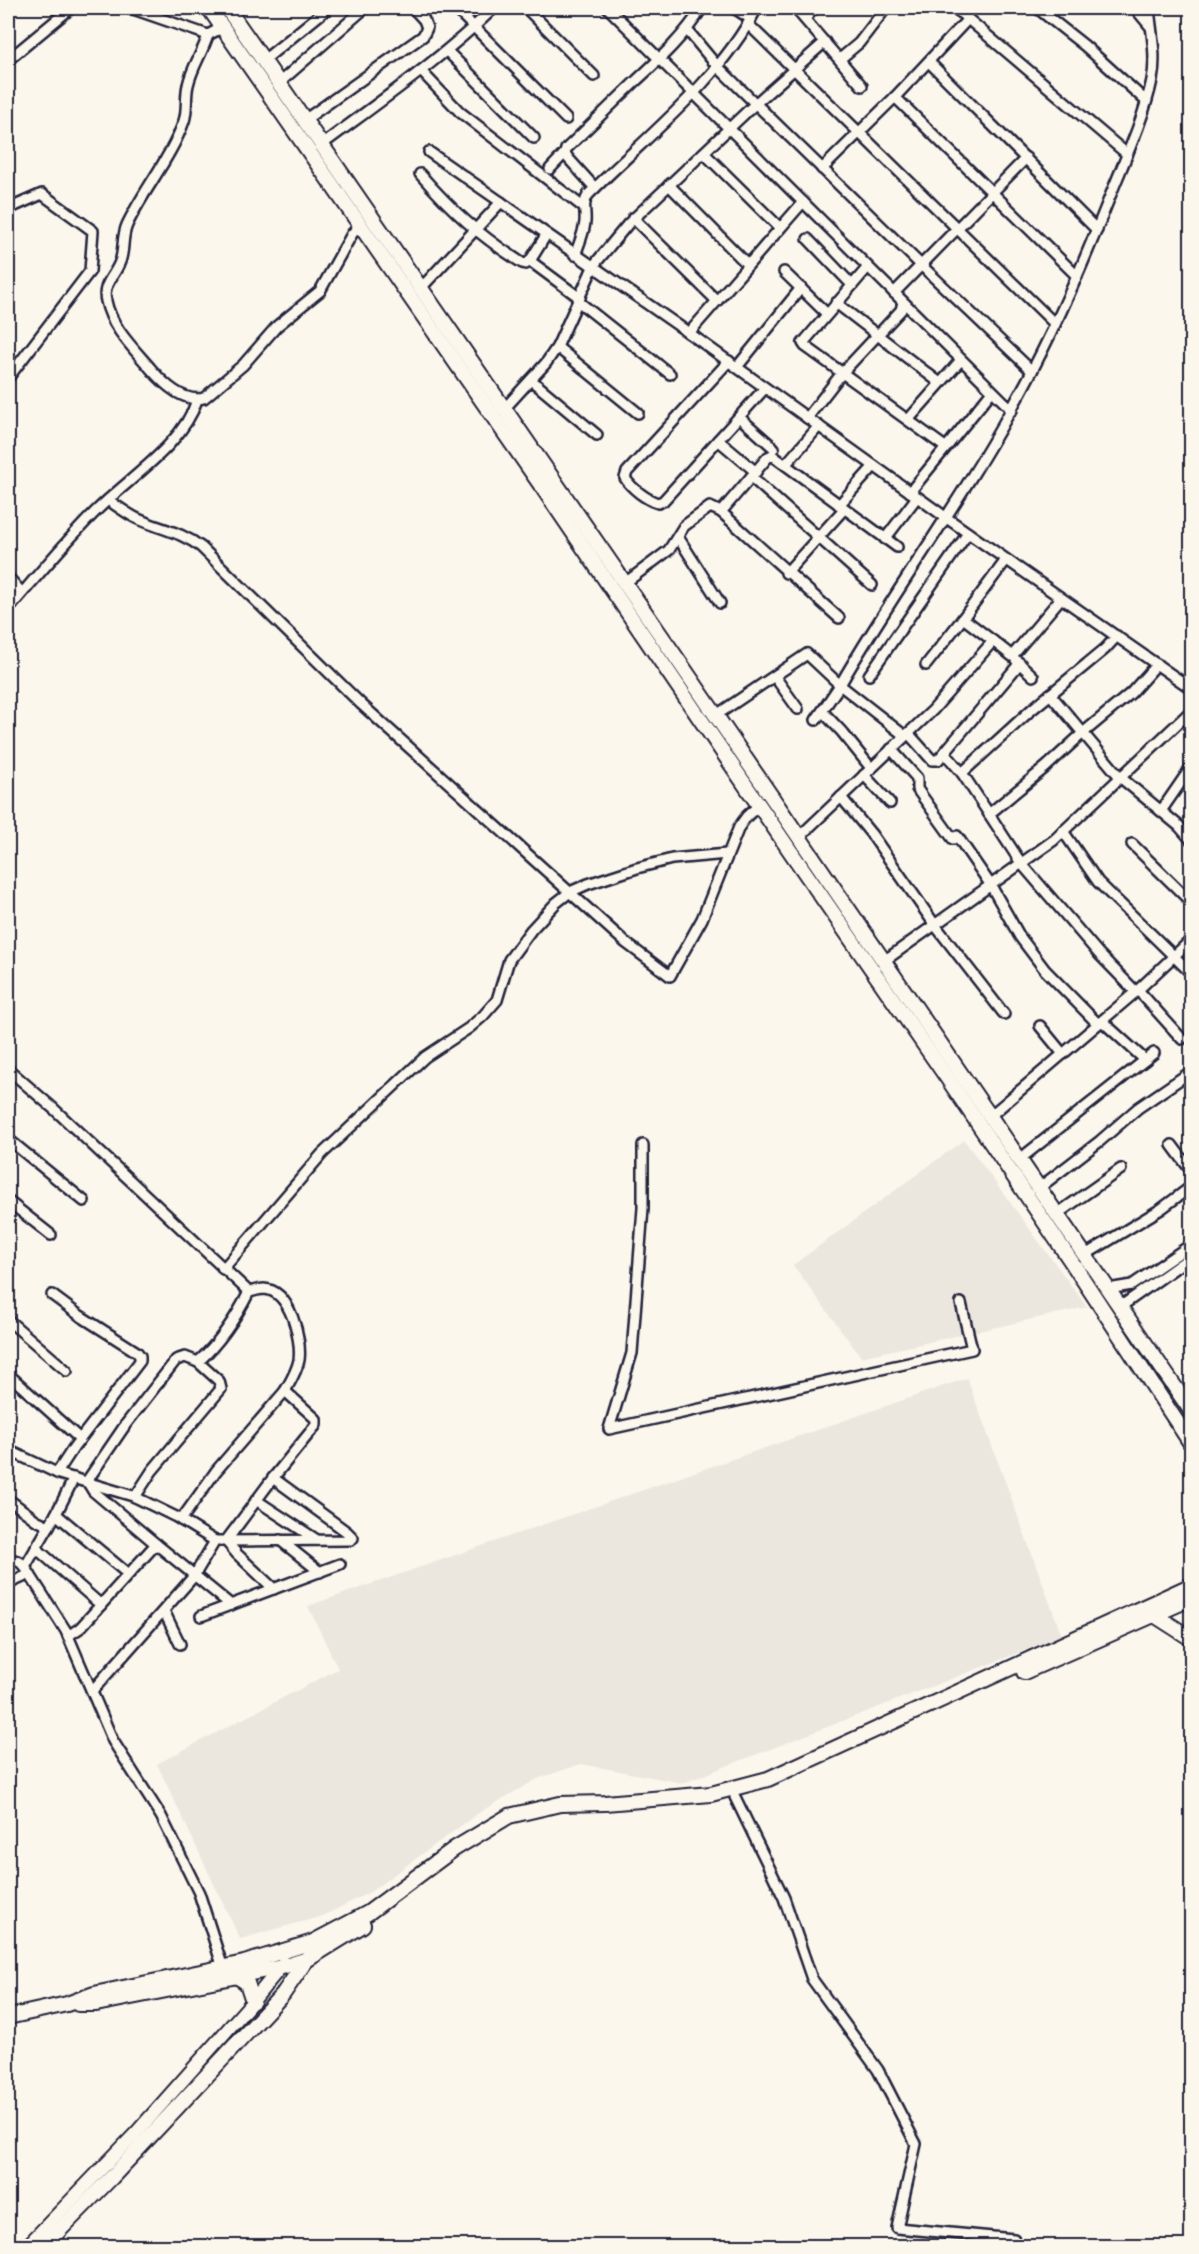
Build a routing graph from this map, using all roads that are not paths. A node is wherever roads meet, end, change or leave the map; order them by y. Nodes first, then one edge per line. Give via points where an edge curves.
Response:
1 (71, 8) edge
2 (130, 8) edge
3 (209, 8) edge
4 (227, 8) edge
5 (328, 8) edge
6 (365, 8) edge
7 (413, 8) edge
8 (455, 8) edge
9 (494, 8) edge
10 (526, 8) edge
11 (608, 8) edge
12 (702, 8) edge
13 (734, 8) edge
14 (757, 8) edge
15 (795, 8) edge
16 (814, 8) edge
17 (886, 8) edge
18 (956, 8) edge
19 (1036, 8) edge
20 (1135, 8) edge
21 (1149, 8) edge
22 (806, 19) junction
23 (968, 19) junction
24 (749, 22) junction
25 (1150, 26) junction
26 (223, 27) junction
27 (474, 27) junction
28 (688, 31) junction
29 (208, 34) junction
30 (825, 42) junction
31 (447, 51) junction
32 (660, 59) junction
33 (8, 60) edge
34 (264, 60) junction
35 (840, 60) junction
36 (929, 62) junction
37 (717, 66) junction
38 (794, 69) junction
39 (422, 72) junction
40 (594, 76) dead end
41 (279, 82) junction
42 (862, 86) dead end
43 (694, 94) junction
44 (895, 98) junction
45 (1146, 101) junction
46 (755, 104) junction
47 (306, 119) junction
48 (566, 119) dead end
49 (729, 129) junction
50 (858, 134) junction
51 (534, 138) dead end
52 (323, 144) junction
53 (429, 152) dead end
54 (565, 153) junction
55 (704, 153) junction
56 (1127, 154) junction
57 (1026, 158) junction
58 (550, 169) dead end
59 (822, 169) junction
60 (420, 174) dead end
61 (669, 185) junction
62 (595, 188) junction
63 (991, 193) junction
64 (501, 202) junction
65 (803, 202) junction
66 (583, 207) junction
67 (8, 209) edge
68 (633, 218) junction
69 (361, 224) junction
70 (780, 228) junction
71 (956, 229) junction
72 (474, 230) junction
73 (1097, 230) junction
74 (546, 235) junction
75 (808, 240) dead end
76 (575, 255) junction
77 (530, 261) junction
78 (748, 265) junction
79 (594, 266) junction
80 (921, 266) junction
81 (868, 267) junction
82 (784, 272) dead end
83 (1077, 276) junction
84 (852, 285) junction
85 (422, 287) junction
86 (801, 288) junction
87 (894, 293) junction
88 (579, 300) junction
89 (717, 301) junction
90 (903, 302) junction
91 (836, 303) junction
92 (827, 314) junction
93 (1055, 324) junction
94 (689, 333) junction
95 (878, 336) junction
96 (557, 347) junction
97 (961, 360) junction
98 (729, 361) junction
99 (737, 367) junction
100 (1032, 371) junction
101 (842, 373) junction
102 (670, 374) dead end
103 (8, 378) edge
104 (531, 380) junction
105 (940, 383) junction
106 (765, 388) junction
107 (992, 391) junction
108 (197, 400) junction
109 (505, 408) junction
110 (1012, 410) junction
111 (638, 413) dead end
112 (739, 417) junction
113 (807, 418) junction
114 (908, 420) junction
115 (819, 426) junction
116 (597, 435) dead end
117 (718, 440) junction
118 (774, 447) dead end
119 (945, 447) junction
120 (786, 464) junction
121 (874, 466) junction
122 (753, 474) junction
123 (913, 494) junction
124 (108, 500) junction
125 (842, 507) junction
126 (721, 512) junction
127 (946, 518) junction
128 (968, 533) junction
129 (678, 537) junction
130 (818, 538) junction
131 (885, 538) junction
132 (897, 548) dead end
133 (1006, 560) junction
134 (786, 573) junction
135 (8, 576) edge
136 (625, 583) junction
137 (872, 585) dead end
138 (22, 593) junction
139 (1061, 598) junction
140 (720, 603) dead end
141 (8, 610) edge
142 (839, 618) dead end
143 (963, 618) junction
144 (1117, 636) junction
145 (993, 641) junction
146 (1012, 656) junction
147 (1020, 663) junction
148 (1157, 664) junction
149 (926, 665) dead end
150 (868, 675) dead end
151 (1034, 676) dead end
152 (775, 677) junction
153 (840, 686) junction
154 (1191, 688) edge
155 (1050, 694) junction
156 (798, 709) dead end
157 (1191, 710) edge
158 (823, 712) junction
159 (716, 716) junction
160 (816, 720) dead end
161 (1083, 733) junction
162 (906, 735) junction
163 (891, 749) junction
164 (945, 753) junction
165 (1191, 766) edge
166 (868, 772) junction
167 (962, 773) junction
168 (1120, 777) junction
169 (841, 797) junction
170 (890, 803) dead end
171 (759, 805) junction
172 (1161, 811) junction
173 (989, 814) junction
174 (1063, 831) junction
175 (800, 837) junction
176 (1191, 841) edge
177 (1132, 844) dead end
178 (727, 854) junction
179 (1021, 863) junction
180 (990, 884) junction
181 (570, 892) junction
182 (1191, 903) edge
183 (935, 925) junction
184 (1191, 939) edge
185 (1174, 956) junction
186 (884, 961) junction
187 (1191, 974) edge
188 (1137, 991) junction
189 (1004, 1014) dead end
190 (1098, 1024) junction
191 (1040, 1026) dead end
192 (1182, 1039) dead end
193 (1154, 1053) dead end
194 (1063, 1054) junction
195 (1145, 1060) junction
196 (8, 1069) edge
197 (1191, 1071) edge
198 (990, 1116) junction
199 (8, 1139) edge
200 (643, 1145) dead end
201 (1172, 1145) dead end
202 (1020, 1159) junction
203 (1121, 1169) dead end
204 (1191, 1172) edge
205 (1191, 1186) edge
206 (1039, 1188) junction
207 (8, 1201) edge
208 (84, 1201) dead end
209 (1057, 1214) junction
210 (51, 1235) dead end
211 (1191, 1244) edge
212 (1085, 1255) junction
213 (1191, 1256) edge
214 (223, 1269) junction
215 (1108, 1289) junction
216 (249, 1292) junction
217 (52, 1295) dead end
218 (961, 1303) dead end
219 (1120, 1307) junction
220 (8, 1320) edge
221 (198, 1362) junction
222 (67, 1371) dead end
223 (8, 1374) edge
224 (285, 1391) junction
225 (1191, 1412) edge
226 (81, 1439) junction
227 (1191, 1444) edge
228 (8, 1450) edge
229 (57, 1473) junction
230 (74, 1478) junction
231 (273, 1478) junction
232 (87, 1481) junction
233 (135, 1497) junction
234 (8, 1499) edge
235 (256, 1500) junction
236 (56, 1514) junction
237 (180, 1520) junction
238 (49, 1526) junction
239 (280, 1540) junction
240 (318, 1540) junction
241 (221, 1541) junction
242 (156, 1544) junction
243 (36, 1548) junction
244 (9, 1557) edge
245 (340, 1564) dead end
246 (28, 1570) junction
247 (320, 1572) junction
248 (128, 1574) junction
249 (194, 1576) junction
250 (8, 1584) edge
251 (1191, 1585) edge
252 (274, 1589) junction
253 (1191, 1598) edge
254 (101, 1605) junction
255 (231, 1605) junction
256 (164, 1611) junction
257 (1153, 1614) junction
258 (201, 1616) dead end
259 (68, 1636) junction
260 (1191, 1639) edge
261 (180, 1644) dead end
262 (92, 1691) junction
263 (735, 1797) junction
264 (313, 1942) junction
265 (290, 1949) junction
266 (308, 1959) junction
267 (282, 1967) junction
268 (229, 1971) junction
269 (253, 2001) junction
270 (8, 2017) edge
271 (107, 2173) junction
272 (1014, 2239) dead end
273 (27, 2247) edge
274 (44, 2247) edge

1 - 33 street
2 - 29 street
3 - 26 main road
4 - 34 main road
5 - 34 street
6 - 41 street
7 - 47 street via 427,28 423,36
8 - 27 street
9 - 27 street
10 - 40 street
11 - 32 street
12 - 28 street
13 - 24 street
14 - 24 street
15 - 22 street
16 - 22 street
17 - 35 street
18 - 23 street
19 - 45 street
20 - 25 street
21 - 25 street
22 - 30 street
23 - 36 street
23 - 56 street
24 - 37 street
24 - 38 street
25 - 45 street via 1154,66
26 - 29 street
26 - 69 main road
27 - 31 street
27 - 48 street
28 - 32 street
28 - 37 street
29 - 108 street via 188,83 184,120 127,225 119,264 107,282 105,294 113,321 154,373
30 - 35 street
30 - 38 street
31 - 39 street
31 - 51 street
32 - 43 street
32 - 54 street
34 - 41 main road
35 - 42 street
36 - 44 street
36 - 57 street
37 - 43 street
37 - 46 street
38 - 46 street
38 - 50 street
39 - 52 street
39 - 66 street via 460,112
41 - 47 main road
43 - 49 street
43 - 62 street
44 - 50 street
44 - 63 street
45 - 56 street
46 - 49 street
46 - 59 street
47 - 52 main road
49 - 55 street
49 - 65 street
50 - 59 street
50 - 71 street
52 - 85 main road
53 - 64 street
54 - 58 street
54 - 62 street
55 - 61 street
55 - 70 street
56 - 73 street
57 - 63 street
57 - 73 street
59 - 80 street
60 - 72 street
61 - 68 street
61 - 78 street
62 - 66 street
63 - 71 street
63 - 83 street
64 - 72 street
64 - 74 street
65 - 70 street
65 - 81 street
66 - 76 street via 585,223
67 - 103 street via 42,194 93,231 90,272
68 - 79 street
68 - 89 street
69 - 108 street via 320,291 277,326 229,379
69 - 171 main road
70 - 78 street
71 - 80 street
71 - 93 street
72 - 77 street via 522,263
72 - 85 street
73 - 83 street
74 - 76 street
74 - 77 street
75 - 84 street
76 - 79 street
77 - 88 street
78 - 89 street
79 - 88 street
79 - 94 street
80 - 87 street
80 - 100 street
81 - 84 street
81 - 87 street
82 - 86 street
83 - 93 street
84 - 91 street
85 - 109 main road
86 - 92 street
86 - 99 street
87 - 90 street
88 - 96 street
88 - 102 street
89 - 94 street
90 - 95 street via 901,310
90 - 97 street
91 - 92 street
91 - 95 street
92 - 101 street via 803,343
93 - 100 street
94 - 98 street
95 - 101 street
95 - 105 street
96 - 104 street
96 - 111 street
97 - 105 street
97 - 107 street
98 - 99 street
98 - 117 street via 625,478 652,502 663,501
99 - 106 street
100 - 110 street
101 - 113 street
101 - 114 street
104 - 109 street
104 - 116 street
105 - 114 street
106 - 112 street
106 - 113 street
107 - 110 street
107 - 119 street
108 - 124 street via 176,436
109 - 136 main road
110 - 127 street
112 - 117 street
112 - 118 street
113 - 115 street
114 - 119 street
115 - 120 street
115 - 121 street
117 - 122 street
119 - 123 street
120 - 122 street via 772,455
120 - 125 street
121 - 123 street
121 - 125 street
122 - 126 street
122 - 130 street
123 - 127 street
123 - 131 street
124 - 138 street
124 - 181 street via 136,518 174,531 201,547 361,704
125 - 130 street
125 - 131 street
126 - 129 street via 715,507 705,509 684,526
126 - 134 street
127 - 128 street
127 - 153 street
128 - 133 street
128 - 150 street
129 - 136 street via 669,550
129 - 140 street
130 - 134 street
130 - 137 street
131 - 132 street
133 - 139 street
133 - 143 street
134 - 142 street
135 - 138 street
136 - 159 main road
138 - 141 street
139 - 144 street
139 - 146 street
143 - 145 street
143 - 149 street
144 - 148 street
144 - 155 street
145 - 146 street
145 - 162 street
146 - 147 street
147 - 151 street
147 - 164 street
148 - 154 street
148 - 161 street via 1131,693
152 - 153 street via 807,654
152 - 156 street
152 - 159 street
153 - 158 street
153 - 162 street
155 - 161 street
155 - 167 street
157 - 168 street
158 - 160 street
158 - 166 street via 842,732
159 - 175 main road
161 - 168 street
161 - 173 street
162 - 163 street
162 - 164 street via 932,760
163 - 166 street
163 - 180 street via 917,778 917,789
164 - 167 street
165 - 172 street
166 - 169 street
166 - 170 street
167 - 173 street
168 - 172 street
168 - 174 street
169 - 175 street
169 - 183 street
171 - 178 street via 747,816
171 - 227 main road via 1065,1251
172 - 176 street
173 - 179 street
174 - 179 street
174 - 185 street via 1098,882
175 - 186 main road
177 - 182 street
178 - 181 street via 672,859
178 - 181 street via 702,919 670,976 626,943
179 - 180 street
179 - 188 street via 1099,954
180 - 183 street
180 - 190 street via 1045,970
181 - 214 street via 520,942 509,960 497,1000 483,1016 425,1057 322,1154
183 - 186 street
183 - 189 street
184 - 185 street
185 - 187 street
185 - 188 street
186 - 198 main road
188 - 190 street
188 - 192 street
190 - 194 street
190 - 195 street via 1102,1021
191 - 194 street
193 - 195 street
194 - 198 street
195 - 202 street
196 - 214 street
197 - 206 street via 1137,1108
198 - 202 main road
199 - 208 street
200 - 218 street via 643,1208 632,1353 609,1429 972,1349
201 - 204 street
202 - 206 main road
203 - 209 street
205 - 212 street
206 - 209 main road
207 - 210 street
209 - 212 main road
211 - 215 street via 1132,1285
212 - 215 main road
213 - 219 street
214 - 216 street
215 - 219 main road
216 - 221 street via 238,1314
216 - 224 street via 264,1289 277,1294 294,1322 299,1361
217 - 226 street via 140,1356
219 - 225 main road
220 - 222 street
221 - 232 street via 185,1357 176,1360
221 - 233 street via 219,1381 221,1389
223 - 226 street
224 - 231 street via 316,1419 316,1425
224 - 237 street via 216,1471
226 - 229 street
228 - 229 street
229 - 230 street
230 - 232 street
230 - 236 street
231 - 235 street
231 - 240 street via 353,1538
232 - 233 street
232 - 242 street via 93,1491
233 - 237 street
234 - 238 street
235 - 240 street
235 - 241 street
236 - 238 street
236 - 248 street
237 - 241 street
238 - 243 street
239 - 240 street
239 - 241 street
239 - 247 street
241 - 249 street
241 - 252 street
242 - 248 street
242 - 249 street
243 - 246 street
243 - 254 street
244 - 246 street
245 - 247 street
246 - 250 street
246 - 259 street
247 - 252 street
248 - 254 street
249 - 255 street
249 - 256 street
251 - 264 main road via 768,1779 711,1794 560,1804 509,1816 454,1849 368,1913
252 - 255 street
253 - 257 main road
254 - 259 street
255 - 258 street
256 - 261 street
256 - 262 street
257 - 260 main road
257 - 263 main road via 865,1745
259 - 262 street
262 - 268 street via 113,1742 161,1816 199,1893
263 - 266 main road via 531,1818 482,1839 376,1917
263 - 272 street via 784,1898 812,1979 878,2070 916,2144 897,2228
264 - 265 main road
264 - 266 main road
265 - 267 main road
265 - 268 main road
266 - 267 main road
266 - 271 main road via 283,1994
267 - 268 main road
267 - 269 main road
268 - 269 main road via 247,1983
268 - 270 main road via 94,1994
269 - 271 main road
271 - 273 main road
271 - 274 main road

